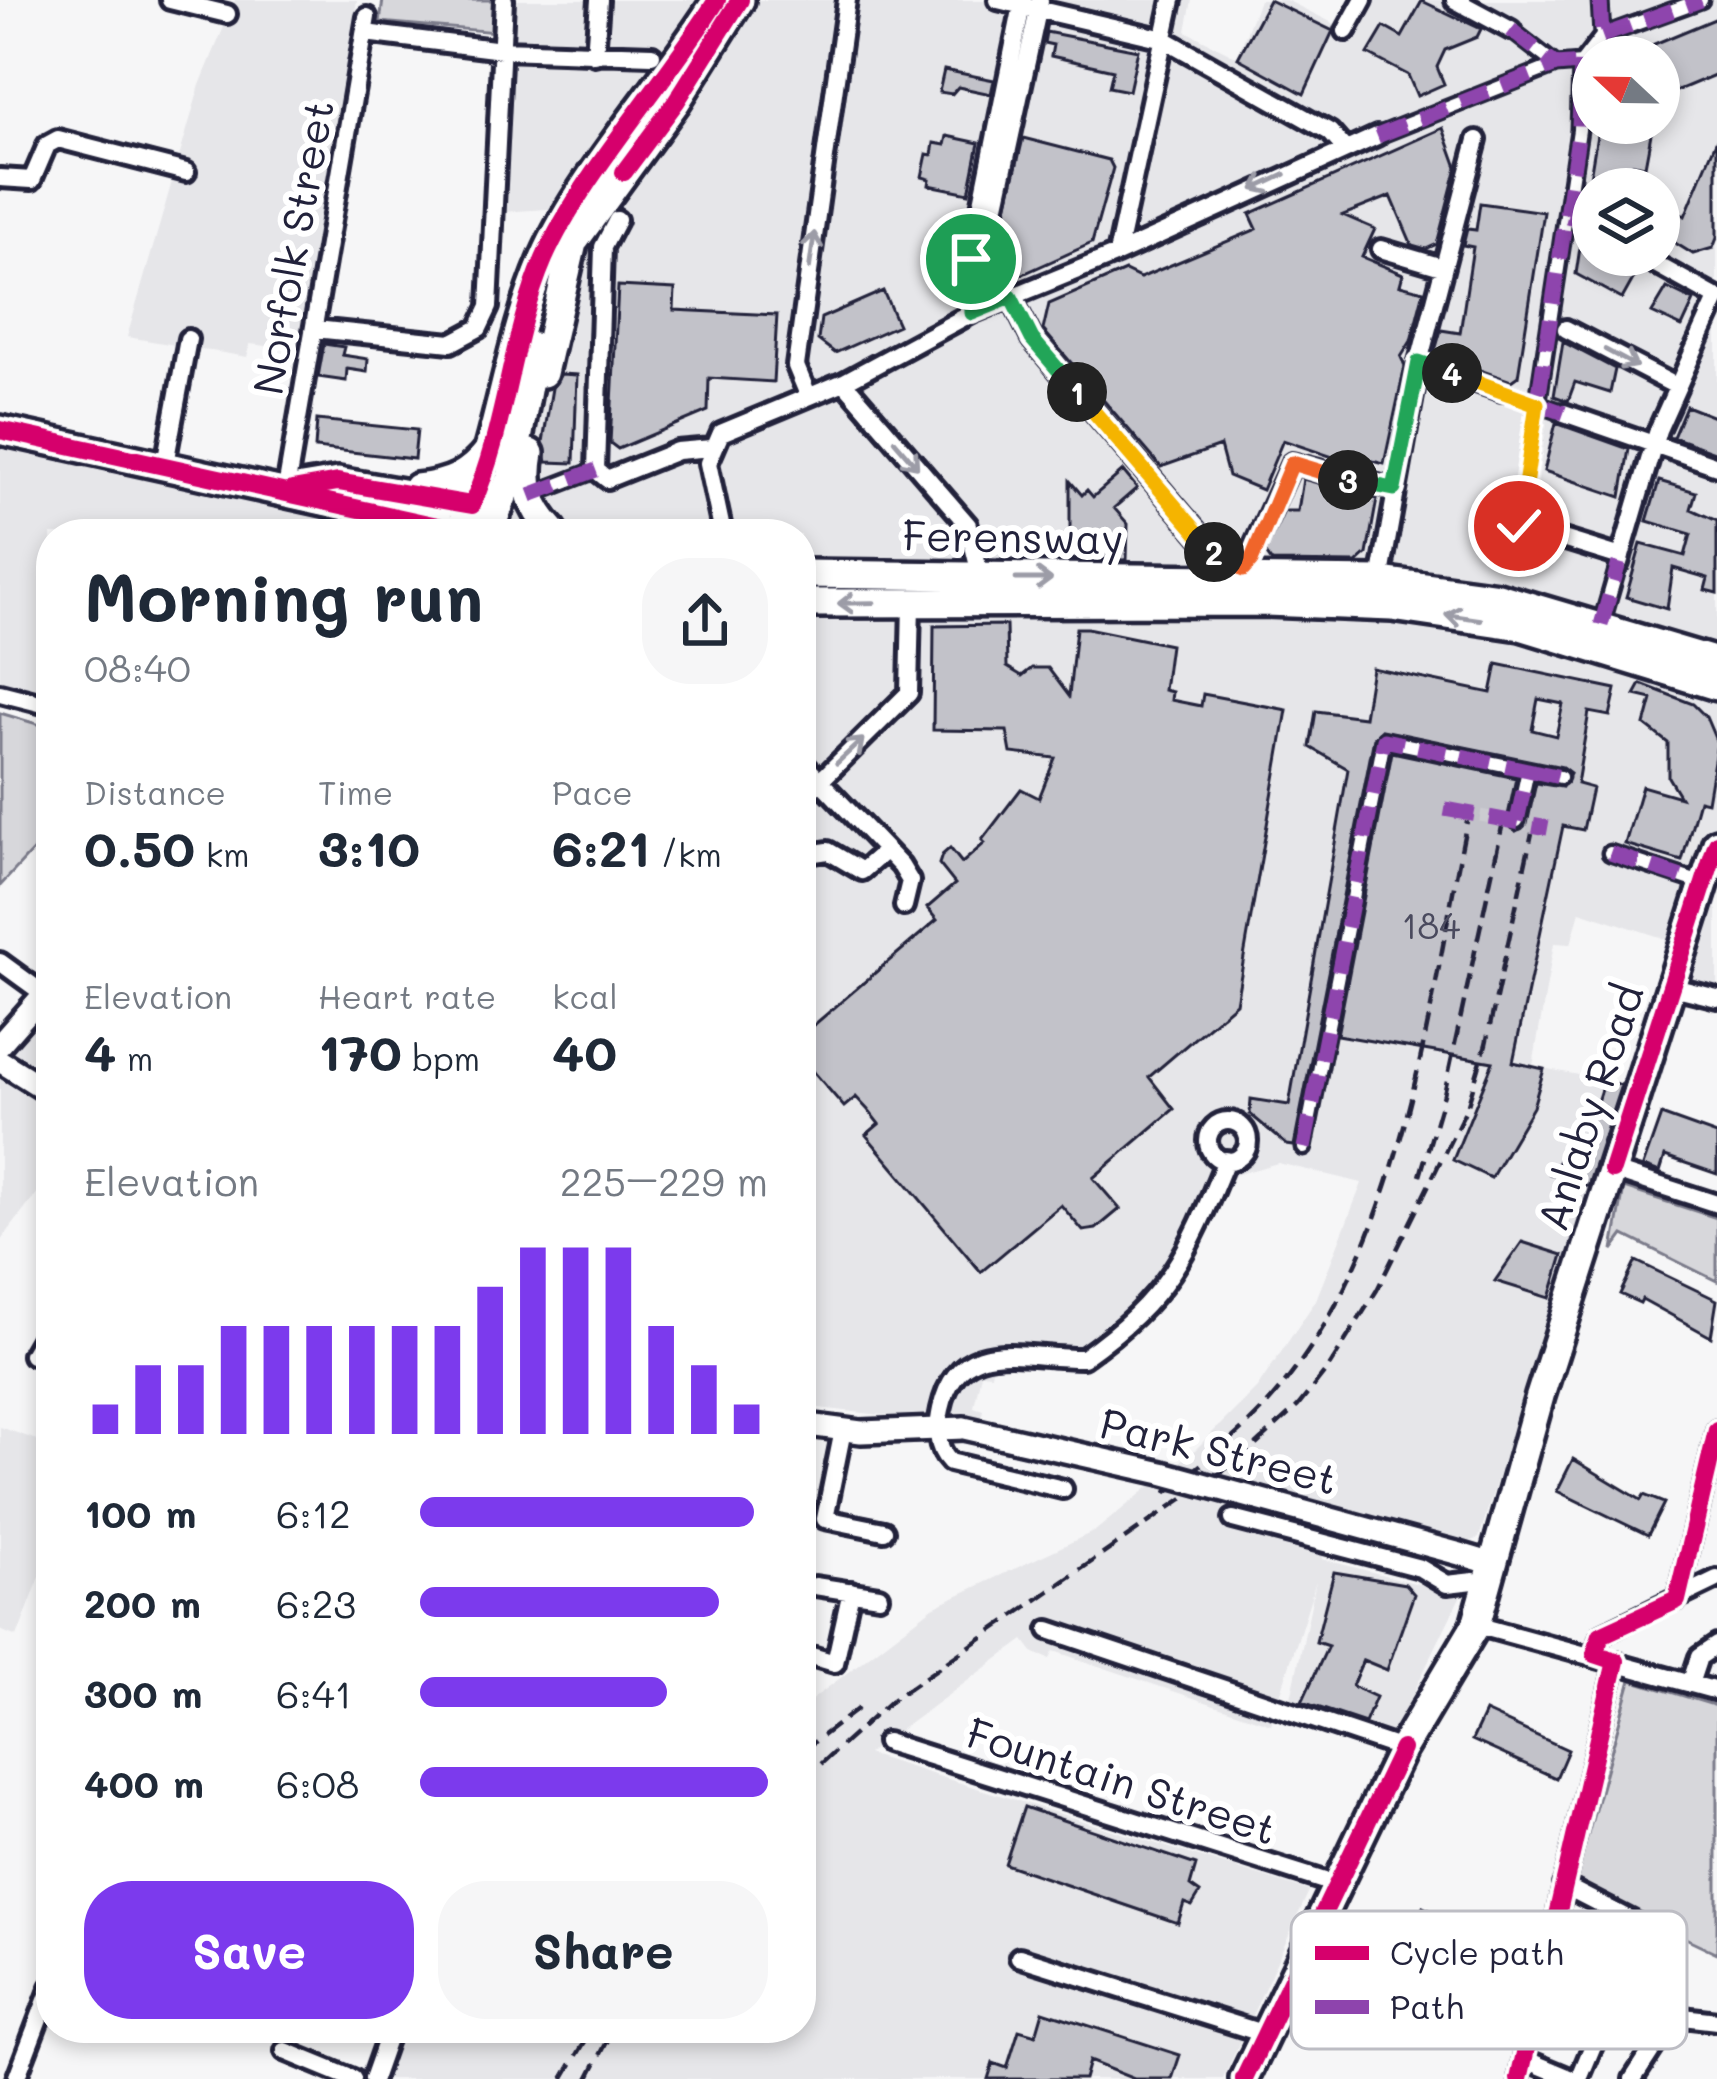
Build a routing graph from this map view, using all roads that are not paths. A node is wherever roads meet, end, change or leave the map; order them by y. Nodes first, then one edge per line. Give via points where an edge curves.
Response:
1 (170, 0) edge
2 (505, 0) edge
3 (598, 0) edge
4 (717, 0) edge
5 (740, 0) edge
6 (847, 0) edge
7 (998, 0) edge
8 (1172, 0) edge
9 (1363, 0) edge
10 (1455, 0) edge
11 (1600, 0) edge
12 (1702, 0) edge
13 (1031, 4) edge
14 (227, 14) dead end
15 (1510, 30) joint
16 (1346, 31) dead end
17 (1602, 35) joint
18 (1164, 39) junction
19 (502, 50) junction
20 (595, 55) junction
21 (652, 55) dead end
22 (1572, 64) edge
23 (1556, 65) junction
24 (1376, 136) joint
25 (1477, 140) dead end
26 (1574, 144) edge
27 (1344, 148) junction
28 (186, 172) dead end
29 (0, 178) edge
30 (1567, 217) junction
31 (1572, 218) edge
32 (617, 220) dead end
33 (573, 243) junction
34 (1382, 249) dead end
35 (1117, 254) junction
36 (1442, 266) junction
37 (1677, 276) edge
38 (1011, 297) junction
39 (1717, 298) edge
40 (1549, 321) junction
41 (315, 328) junction
42 (1566, 329) joint
43 (188, 339) dead end
44 (1419, 362) junction
45 (844, 382) junction
46 (1676, 386) junction
47 (1502, 391) joint
48 (808, 395) junction
49 (1537, 404) junction
50 (1564, 413) joint
51 (0, 430) edge
52 (1654, 444) junction
53 (493, 446) junction
54 (712, 448) junction
55 (1717, 466) edge
56 (164, 469) junction
57 (596, 470) junction
58 (289, 489) junction
59 (1394, 489) junction
60 (530, 495) junction
61 (395, 513) edge
62 (439, 519) edge
63 (476, 519) edge
64 (479, 519) edge
65 (548, 519) edge
66 (720, 519) edge
67 (1519, 526) dead end
68 (1553, 536) dead end
69 (1620, 560) junction
70 (816, 574) edge
71 (1249, 575) junction
72 (981, 579) junction
73 (1380, 580) junction
74 (910, 602) junction
75 (816, 603) edge
76 (1601, 625) junction
77 (1712, 680) edge
78 (0, 693) edge
79 (36, 702) edge
80 (1528, 770) junction
81 (1560, 777) dead end
82 (816, 779) edge
83 (818, 781) junction
84 (1517, 821) dead end
85 (1717, 843) edge
86 (885, 851) junction
87 (816, 853) edge
88 (1610, 853) dead end
89 (1705, 885) junction
90 (904, 906) dead end
91 (0, 962) edge
92 (36, 983) edge
93 (1673, 987) junction
94 (1717, 998) edge
95 (36, 1003) edge
96 (0, 1044) edge
97 (0, 1061) edge
98 (36, 1084) edge
99 (1304, 1148) dead end
100 (1226, 1160) dead end
101 (1612, 1170) junction
102 (1717, 1204) edge
103 (36, 1348) edge
104 (32, 1355) dead end
105 (816, 1426) edge
106 (937, 1428) junction
107 (843, 1430) junction
108 (1717, 1430) edge
109 (1063, 1489) dead end
110 (1232, 1519) dead end
111 (884, 1531) dead end
112 (1471, 1568) junction
113 (1717, 1579) edge
114 (816, 1586) edge
115 (851, 1591) junction
116 (879, 1596) dead end
117 (1677, 1600) junction
118 (1476, 1625) junction
119 (1049, 1630) dead end
120 (1717, 1645) edge
121 (1595, 1654) junction
122 (816, 1657) edge
123 (1616, 1661) junction
124 (1690, 1684) junction
125 (1717, 1691) edge
126 (886, 1742) dead end
127 (1402, 1749) junction
128 (1563, 1885) junction
129 (1337, 1886) junction
130 (1325, 1911) edge
131 (1557, 1911) edge
132 (1614, 1911) edge
133 (1019, 1957) dead end
134 (1291, 1981) edge
135 (1687, 2018) edge
136 (1717, 2021) edge
137 (36, 2026) edge
138 (1265, 2034) junction
139 (386, 2043) edge
140 (1527, 2049) edge
141 (1590, 2049) edge
142 (1652, 2049) edge
143 (285, 2051) dead end
144 (1525, 2059) junction
145 (16, 2079) edge
146 (353, 2079) edge
147 (373, 2079) edge
148 (1244, 2079) edge
149 (1520, 2079) edge
150 (1575, 2079) edge
151 (1633, 2079) edge

1 - 14 street
2 - 19 street
3 - 20 street
4 - 53 main road via 546,253
5 - 33 main road
48 -> 6 street via 796,366
7 - 13 street
8 - 18 street
9 - 16 street
10 - 15 street
11 - 17 street
12 - 17 street
13 - 13 street via 992,223 971,259
13 - 18 street
15 - 23 street
18 - 27 street via 1330,132
18 - 35 street
19 - 20 street
19 - 41 street, Norfolk Street via 366,25
19 - 41 street via 489,307 479,328 451,343
20 - 21 street
22 - 23 street
23 - 24 street
24 - 27 street
25 - 36 street
26 - 30 street
27 -> 35 street
28 - 29 street via 58,139 32,180
30 - 31 street
30 - 40 street
32 - 57 street via 603,247
33 - 60 main road via 539,395
33 - 64 main road via 544,308 511,477
34 - 36 street
35 - 38 street
36 - 44 street
37 - 39 street
38 - 45 street
38 - 71 street via 1047,356 1214,552
39 - 46 street
40 - 42 street
40 - 49 street
41 - 58 street, Norfolk Street
42 -> 46 street
43 - 56 street
44 - 47 street
44 - 59 street
45 - 48 street
45 -> 72 street via 968,525
46 - 52 street
47 - 49 street
48 - 54 street via 721,433
49 - 50 street
49 - 67 street
50 - 52 street
51 - 56 main road
52 - 55 street
52 - 69 street
53 - 61 main road via 472,472
53 - 63 main road
54 - 57 street via 677,451 607,479
54 - 66 street
56 - 58 main road
57 - 60 street
58 - 61 main road via 338,482
59 - 71 street via 1292,463
59 - 73 street
60 - 65 main road
61 - 62 main road
68 - 69 street
69 - 76 street
70 - 72 main road, Ferensway
72 -> 71 main road, Ferensway
71 - 73 main road, Ferensway
73 - 76 main road, Ferensway via 1498,597
74 -> 75 main road, Ferensway
77 -> 74 main road, Ferensway via 1521,626 1392,607
83 -> 74 street via 909,693
76 - 77 main road, Ferensway
78 - 79 street
80 - 81 street
80 - 84 street
80 - 99 street via 1384,740
82 - 83 street
83 - 86 street
85 - 89 main road, Anlaby Road
86 - 87 street via 862,871 828,851
86 - 90 street via 910,881
88 - 89 street
89 - 93 main road, Anlaby Road
91 - 92 street
93 - 94 street
93 - 101 main road, Anlaby Road
95 - 96 street
97 - 98 street
100 - 106 street via 1179,1266 1139,1318 1083,1358 998,1352 960,1365
101 - 102 street
101 - 112 main road, Anlaby Road via 1540,1396
103 - 104 street
105 - 107 street, Park Street
106 - 107 street, Park Street
106 - 109 street, Park Street via 950,1462
106 - 112 street, Park Street, bridge via 1162,1473
107 - 111 street via 825,1519
108 - 117 street
110 - 112 street, Park Street via 1420,1568
112 - 118 main road, Anlaby Road
112 - 127 main road, Anlaby Road
113 - 117 street
114 - 115 street
115 - 116 street
115 - 122 street via 835,1663
117 - 121 street via 1601,1635
118 - 121 street
118 - 127 main road, Anlaby Road
119 - 127 street
120 - 124 street via 1699,1657
121 - 123 street
123 - 124 street
123 - 128 street
124 - 125 street
126 - 129 street, Fountain Street
127 - 129 main road, Anlaby Road
128 - 131 street
128 - 132 street
129 - 130 main road, Anlaby Road
133 - 138 street
134 - 138 main road, Anlaby Road
135 - 136 street
137 - 145 street
138 - 148 main road, Anlaby Road
139 - 147 street
140 - 144 street
141 - 150 street
142 - 151 street
143 - 146 street
144 - 149 street
144 - 150 street

